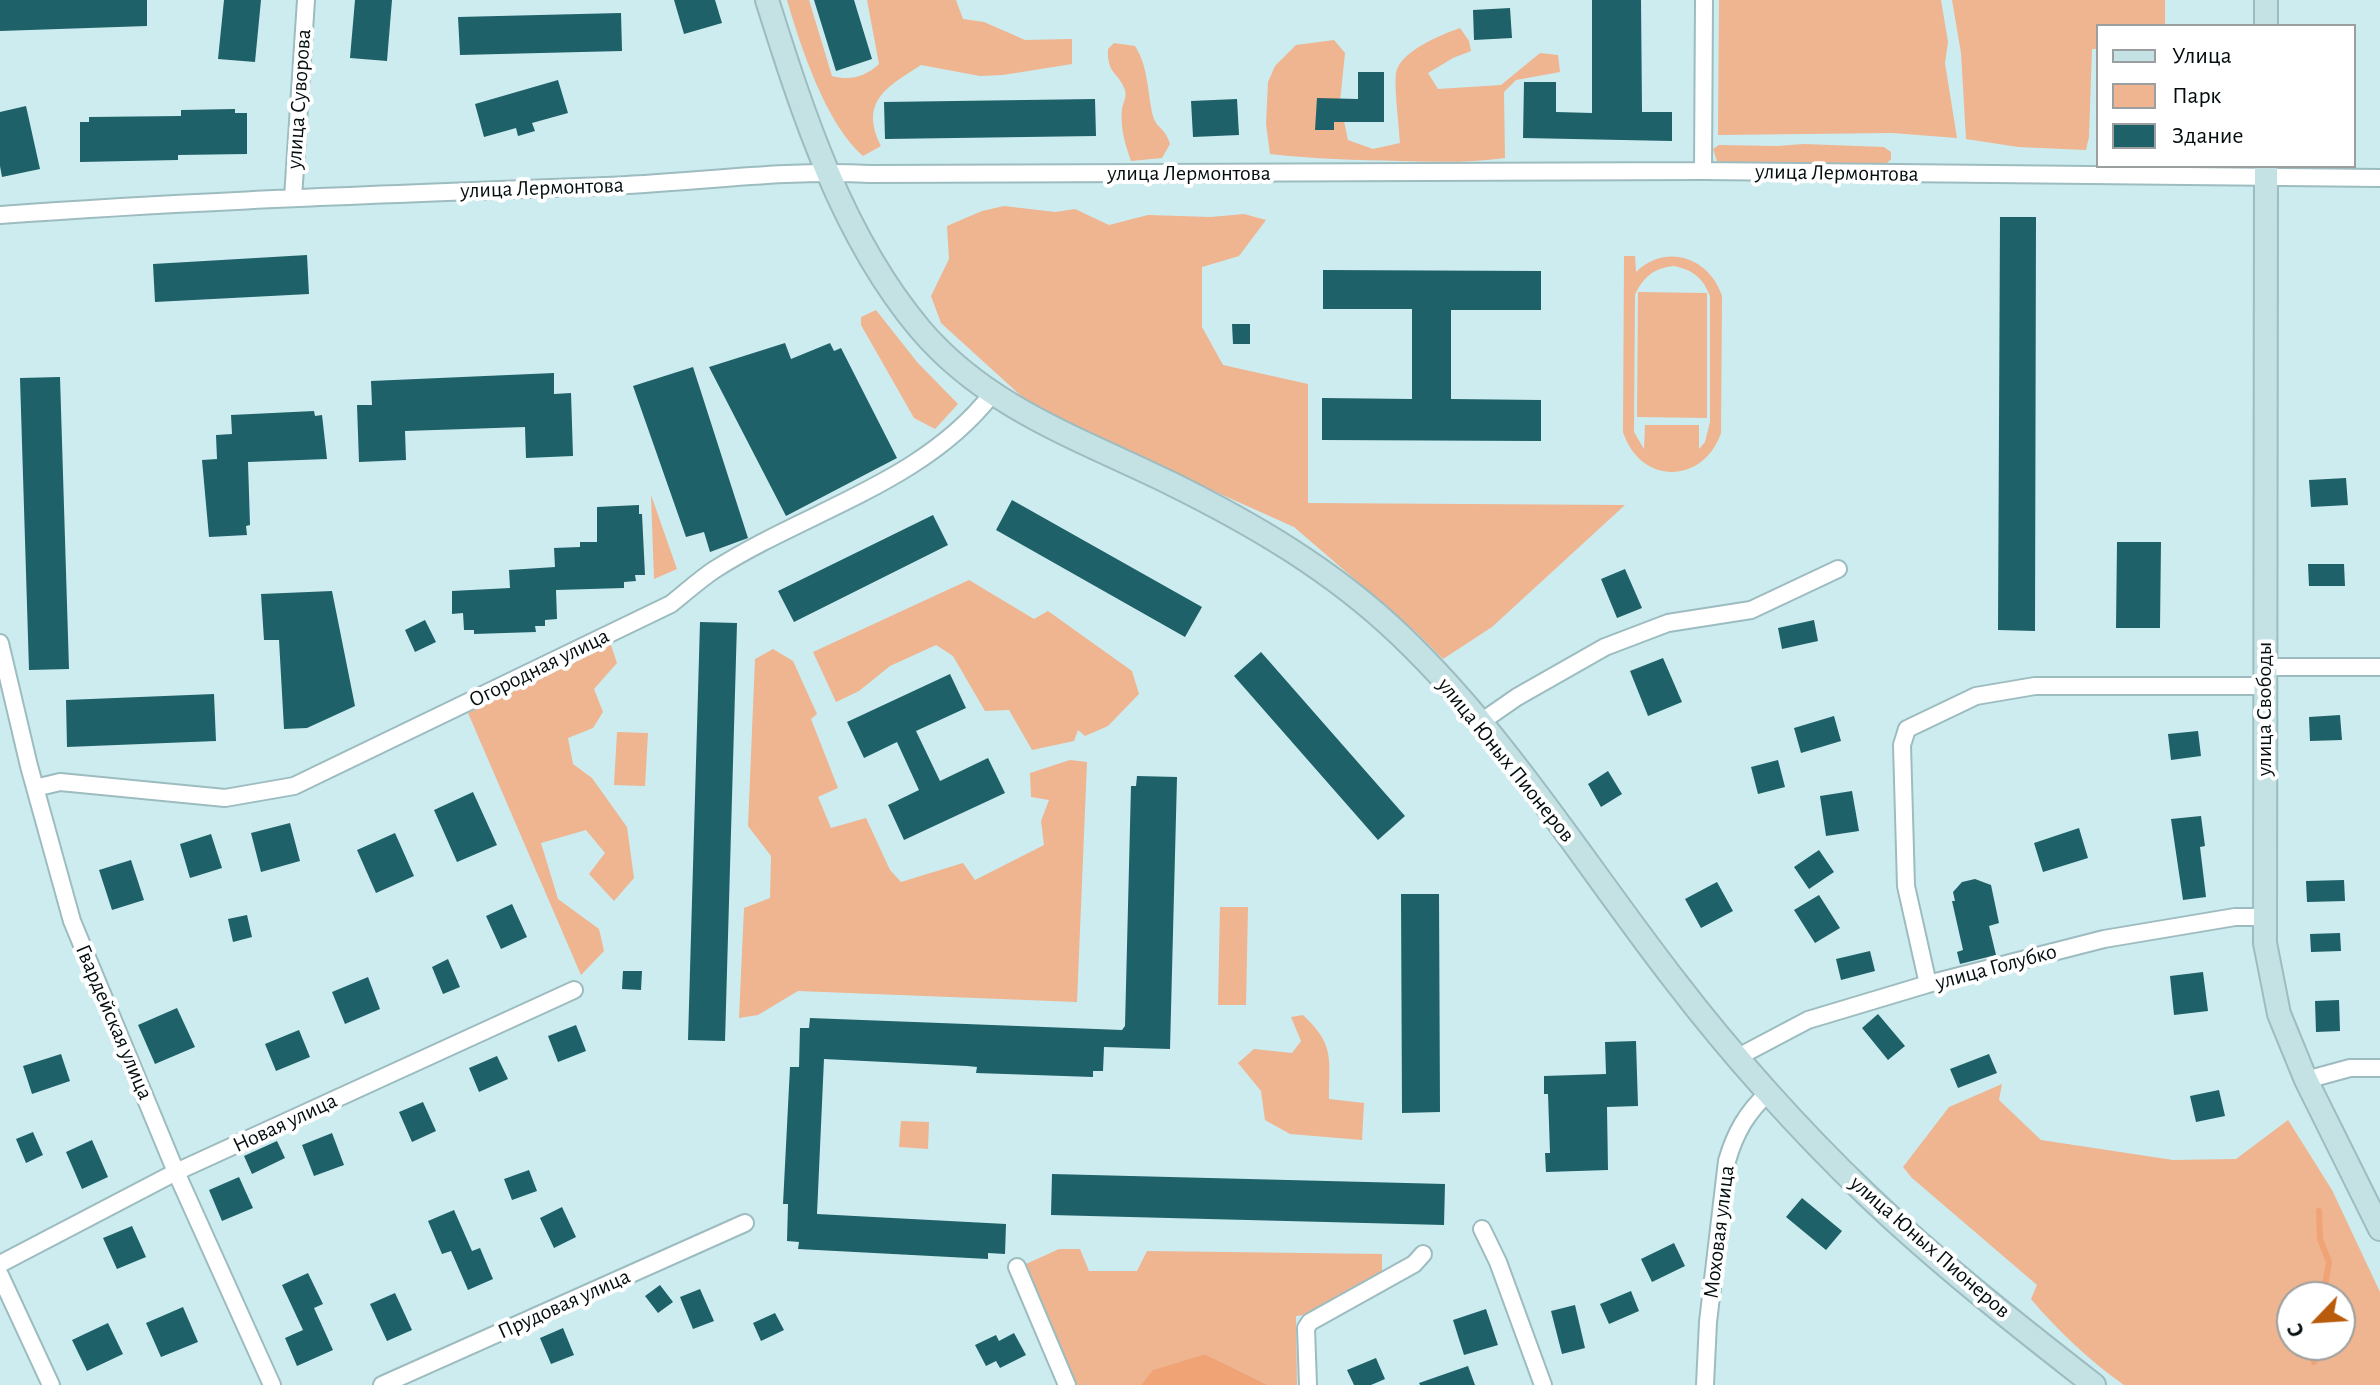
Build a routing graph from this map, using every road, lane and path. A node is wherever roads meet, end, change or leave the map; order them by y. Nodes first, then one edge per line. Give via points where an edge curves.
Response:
1 (306, 0) edge
2 (767, 0) edge
3 (1704, 0) edge
4 (2266, 0) edge
5 (2266, 24) edge
6 (827, 171) junction
7 (1703, 171) junction
8 (2267, 172) edge
9 (2380, 178) edge
10 (293, 198) junction
11 (0, 215) edge
12 (992, 394) junction
13 (1838, 569) dead end
14 (0, 643) edge
15 (2380, 667) edge
16 (2264, 677) junction
17 (1481, 722) junction
18 (35, 788) junction
19 (2265, 917) junction
20 (1928, 984) junction
21 (574, 990) dead end
22 (1738, 1057) junction
23 (2380, 1068) edge
24 (2306, 1080) junction
25 (1769, 1092) junction
26 (176, 1172) junction
27 (745, 1223) dead end
28 (1482, 1229) dead end
29 (2380, 1229) edge
30 (1423, 1254) dead end
31 (0, 1264) edge
32 (1017, 1267) dead end
33 (0, 1275) edge
34 (51, 1385) edge
35 (272, 1385) edge
36 (382, 1385) edge
37 (1066, 1385) edge
38 (1308, 1385) edge
39 (1543, 1385) edge
40 (1705, 1385) edge
41 (2094, 1385) edge

1 - 10 street, улица Суворова
2 - 6 main road, улица Юных Пионеров
3 - 7 street
4 - 5 main road
6 - 7 street, улица Лермонтова
6 - 10 street, улица Лермонтова via 667,184
6 - 12 main road, улица Юных Пионеров via 882,275 919,327
7 - 8 street, улица Лермонтова
8 - 9 street, улица Лермонтова
8 - 16 main road, улица Свободы
10 - 11 street, улица Лермонтова
12 - 17 main road, улица Юных Пионеров via 1305,558 1400,635
12 - 18 street, Огородная улица via 931,454 714,570 671,604 294,786 225,798 60,782
13 - 17 street via 1751,610 1668,623 1605,647
14 - 18 street, Гвардейская улица
15 - 16 street
16 - 19 main road, улица Свободы
16 - 20 street via 2035,686 1976,696 1907,729 1902,745 1906,886
17 - 22 main road, улица Юных Пионеров
18 - 26 street, Гвардейская улица via 72,921
19 - 20 street, улица Голубко via 2235,917 2104,939
19 - 24 main road, улица Свободы via 2279,1014
20 - 22 street, улица Голубко via 1808,1020
21 - 26 street, Новая улица
22 - 25 main road, улица Юных Пионеров
23 - 24 street via 2350,1068
24 - 29 main road, улица Свободы
25 - 40 street, Моховая улица via 1750,1109 1727,1161
25 - 41 main road, улица Юных Пионеров via 1867,1195
26 - 31 street, Новая улица
26 - 35 street, Гвардейская улица
27 - 36 street, Прудовая улица
28 - 39 street
30 - 38 street via 1310,1322
32 - 37 street
33 - 34 street

